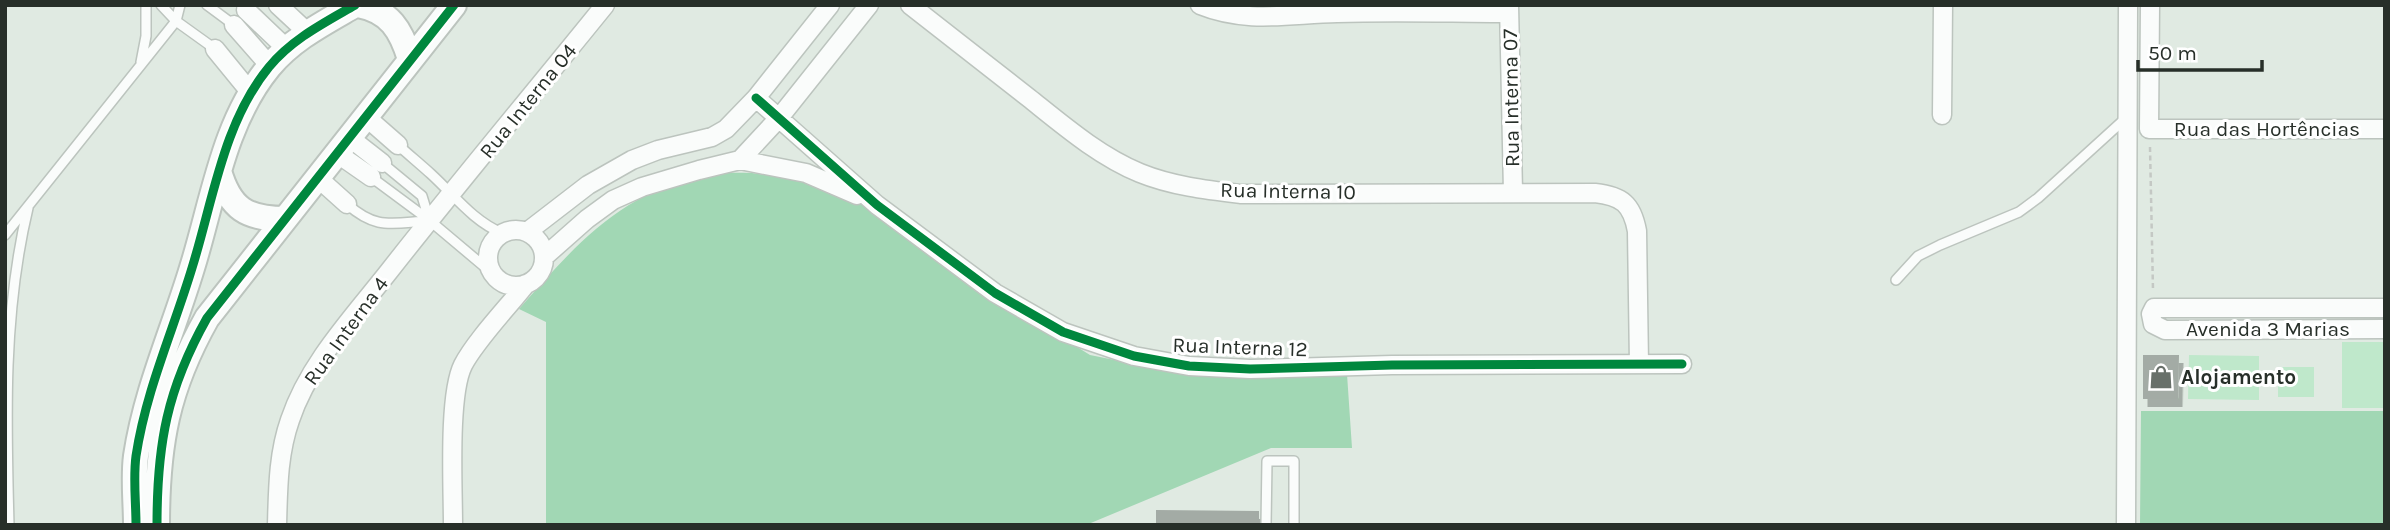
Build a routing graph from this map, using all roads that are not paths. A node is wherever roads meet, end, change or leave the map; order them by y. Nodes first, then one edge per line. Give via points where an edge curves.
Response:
1 (146, 5) edge
2 (161, 5) edge
3 (180, 5) edge
4 (207, 5) edge
5 (278, 5) edge
6 (357, 5) edge
7 (454, 5) edge
8 (605, 5) edge
9 (830, 5) edge
10 (869, 5) edge
11 (910, 5) edge
12 (1200, 5) edge
13 (1943, 5) edge
14 (2128, 5) edge
15 (2150, 5) edge
16 (241, 8) edge
17 (1334, 9) edge
18 (1509, 9) edge
19 (176, 21) junction
20 (234, 25) joint
21 (307, 32) junction
22 (287, 48) junction
23 (215, 49) joint
24 (410, 59) junction
25 (140, 64) junction
26 (270, 66) junction
27 (251, 93) junction
28 (756, 97) junction
29 (1942, 115) dead end
30 (366, 117) junction
31 (2127, 117) junction
32 (779, 118) junction
33 (2385, 129) edge
34 (398, 145) joint
35 (344, 146) junction
36 (740, 160) junction
37 (377, 170) junction
38 (219, 171) junction
39 (318, 178) junction
40 (1513, 192) junction
41 (451, 196) junction
42 (347, 204) joint
43 (877, 205) junction
44 (28, 208) junction
45 (285, 219) junction
46 (429, 220) junction
47 (527, 232) junction
48 (502, 233) junction
49 (5, 235) edge
50 (544, 257) junction
51 (5, 273) edge
52 (492, 274) junction
53 (1896, 280) dead end
54 (14, 283) junction
55 (526, 284) junction
56 (2385, 308) edge
57 (2385, 329) edge
58 (1639, 364) junction
59 (1682, 364) dead end
60 (5, 386) edge
61 (9, 525) edge
62 (136, 525) edge
63 (157, 525) edge
64 (277, 525) edge
65 (453, 525) edge
66 (1266, 525) edge
67 (1294, 525) edge
68 (2126, 525) edge

1 - 25 lane
2 - 19 lane
3 - 19 lane
4 - 20 lane
5 - 21 street
6 - 21 main road
6 - 24 main road via 378,11 396,25
7 - 24 main road
8 - 41 street, Rua Interna 04
9 - 28 street
10 - 32 street
11 - 40 street, Rua Interna 10 via 1079,138 1142,174 1241,194
12 - 17 street via 1241,16 1278,18
13 - 29 street
14 - 31 street
15 - 33 street, Rua das Hortências via 2149,129
16 - 22 street
17 - 18 street
18 - 40 street, Rua Interna 07
19 - 23 lane
19 - 25 lane
20 - 26 street
21 - 22 main road
22 - 26 main road
23 - 27 street
24 - 30 main road
25 - 44 lane
26 - 27 main road
27 - 38 main road
28 - 32 street, Rua Interna 12
28 - 47 street via 738,119 712,137 658,150 611,171
30 - 34 street
30 - 35 main road
31 - 53 lane via 2019,212 1918,256
31 - 68 street
32 - 36 street
32 - 43 street, Rua Interna 12
34 - 41 lane
35 - 37 street
35 - 39 main road
36 - 43 street, Rua Interna 12 via 806,173
36 - 50 street via 664,180 613,200
37 - 46 lane
37 - 46 lane via 422,196
38 - 45 main road via 228,194 242,211 264,219
38 - 62 main road via 147,404 136,459
39 - 42 street
39 - 45 main road
40 - 58 street, Rua Interna 10 via 1595,192 1619,199 1634,214
41 - 46 street, Rua Interna 4
41 - 48 lane
42 - 46 lane via 367,220 386,224
43 - 58 street, Rua Interna 12 via 995,293 1063,332 1133,356 1189,366 1250,369
44 - 49 lane
44 - 54 lane
45 - 63 main road via 207,318 182,368 165,416
46 - 52 lane
46 - 64 street, Rua Interna 4 via 318,363 302,393 282,449
47 - 48 street
47 - 50 street via 540,242
48 - 52 street via 488,251
50 - 55 street via 540,274
51 - 54 lane
52 - 55 street via 514,286
54 - 60 lane
55 - 65 street via 467,358 459,375
56 - 57 street, Avenida 3 Marias via 2153,316 2165,330
58 - 59 street, Rua Interna 12
60 - 61 lane
66 - 67 lane via 1266,461 1294,461

